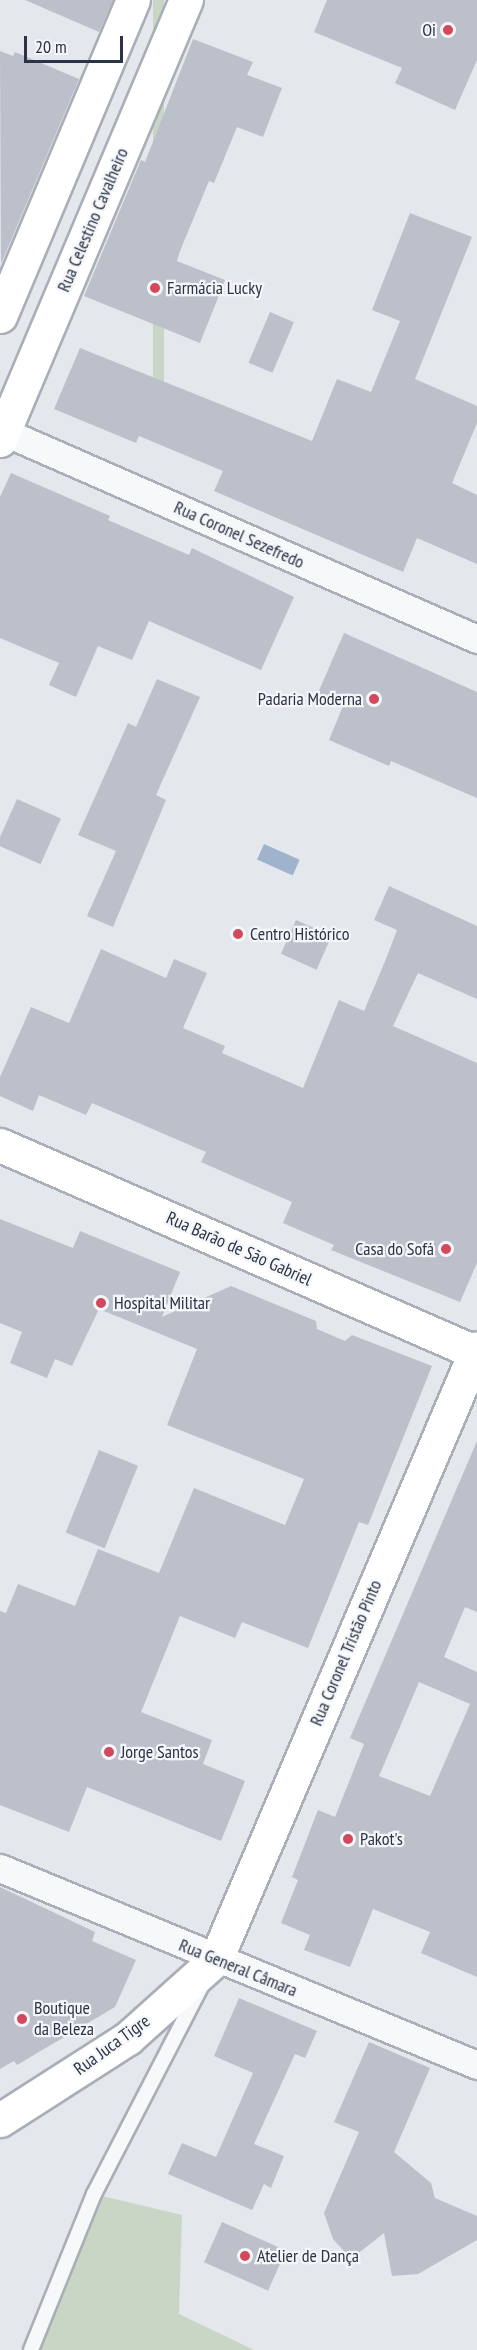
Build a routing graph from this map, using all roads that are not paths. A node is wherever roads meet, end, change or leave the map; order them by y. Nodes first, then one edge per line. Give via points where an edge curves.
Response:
1 (133, 0) edge
2 (186, 0) edge
3 (0, 316) edge
4 (1, 434) edge
5 (477, 639) edge
6 (0, 1145) edge
7 (476, 1351) edge
8 (0, 1869) edge
9 (216, 1959) junction
10 (477, 2065) edge
11 (0, 2120) edge
12 (31, 2350) edge

1 - 3 main road
2 - 4 main road, Rua Celestino Cavalheiro
4 - 5 street, Rua Coronel Sezefredo
6 - 7 main road, Rua Barão de São Gabriel
7 - 9 main road, Rua Coronel Tristão Pinto
8 - 9 street, Rua General Câmara
9 - 10 street, Rua General Câmara
9 - 11 main road, Rua Juca Tigre via 128,2038
9 - 12 lane via 94,2194

